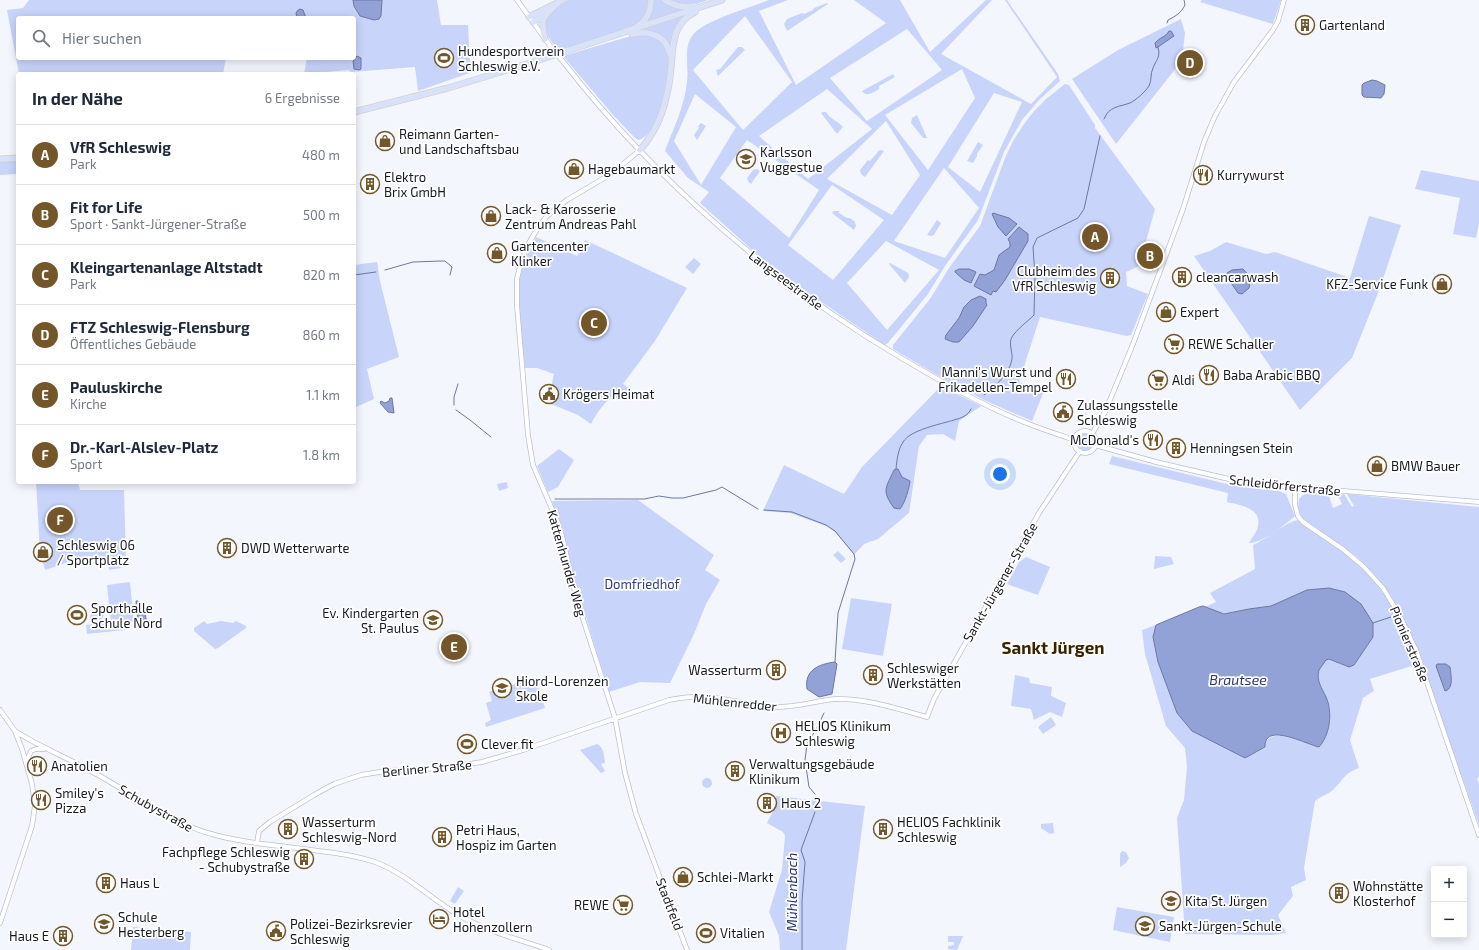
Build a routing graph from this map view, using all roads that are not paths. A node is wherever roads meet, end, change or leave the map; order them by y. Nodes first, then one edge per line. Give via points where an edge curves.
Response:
1 (517, 0) edge
2 (651, 0) edge
3 (665, 0) edge
4 (713, 0) edge
5 (721, 0) edge
6 (1284, 0) edge
7 (561, 2) edge
8 (546, 14) junction
9 (531, 20) junction
10 (545, 39) junction
11 (608, 39) junction
12 (671, 59) junction
13 (356, 111) edge
14 (640, 150) junction
15 (16, 158) edge
16 (0, 160) edge
17 (1092, 434) junction
18 (1075, 440) junction
19 (1095, 445) junction
20 (1080, 451) junction
21 (1295, 488) junction
22 (1479, 502) edge
23 (0, 710) edge
24 (928, 717) joint
25 (615, 718) junction
26 (15, 731) junction
27 (49, 750) junction
28 (28, 771) junction
29 (1479, 835) edge
30 (257, 843) junction
31 (652, 857) joint
32 (0, 923) edge
33 (549, 950) edge
34 (687, 950) edge

1 - 9 street, Langseestraße
2 - 11 main road via 650,11 640,25
3 - 4 main road via 679,6 690,7
5 - 11 main road
5 - 12 main road via 686,17 680,24 674,35
6 - 17 street via 1273,30 1234,82 1215,116 1133,344 1105,412
7 - 8 main road
7 - 9 main road
8 - 9 main road
8 - 10 main road via 542,27
9 - 10 street, Langseestraße
10 - 14 street, Langseestraße, bridge via 586,91
11 - 12 main road via 641,32 655,35 667,46
11 - 13 main road via 448,88
12 - 14 main road via 670,82 663,110 653,132
14 - 18 street, Langseestraße via 744,248 846,324 978,401 1030,425
14 - 25 street, Kattenhunder Weg via 611,174 567,200 548,215 530,241 517,279 517,306 533,465 558,523 576,597
15 - 16 main road
17 - 18 street via 1082,432
17 - 19 street
18 - 20 street
19 - 20 street via 1089,452
19 - 21 street, Schleidörferstraße via 1218,477
20 - 24 street, Sankt-Jürgener-Straße via 1039,513 934,699
21 - 22 street, Schleidörferstraße
21 - 29 street, Pionierstraße via 1298,516 1364,566 1384,588 1400,616 1416,650
23 - 26 street
24 - 25 street, Mühlenredder via 853,700 836,699 778,707 702,696 669,700
25 - 30 street, Berliner Straße via 482,762 443,768 386,771 361,775 334,784 270,822 259,831
25 - 31 street, Kattenhunder Weg via 628,785
26 - 27 street, Schubystraße
26 - 28 street
27 - 28 street via 32,751 28,758
27 - 30 street, Schubystraße via 90,770 179,823 215,836
28 - 32 street via 34,793 34,818
30 - 33 street, Schubystraße via 345,854 376,862 466,919
31 - 34 street, Stadtfeld

